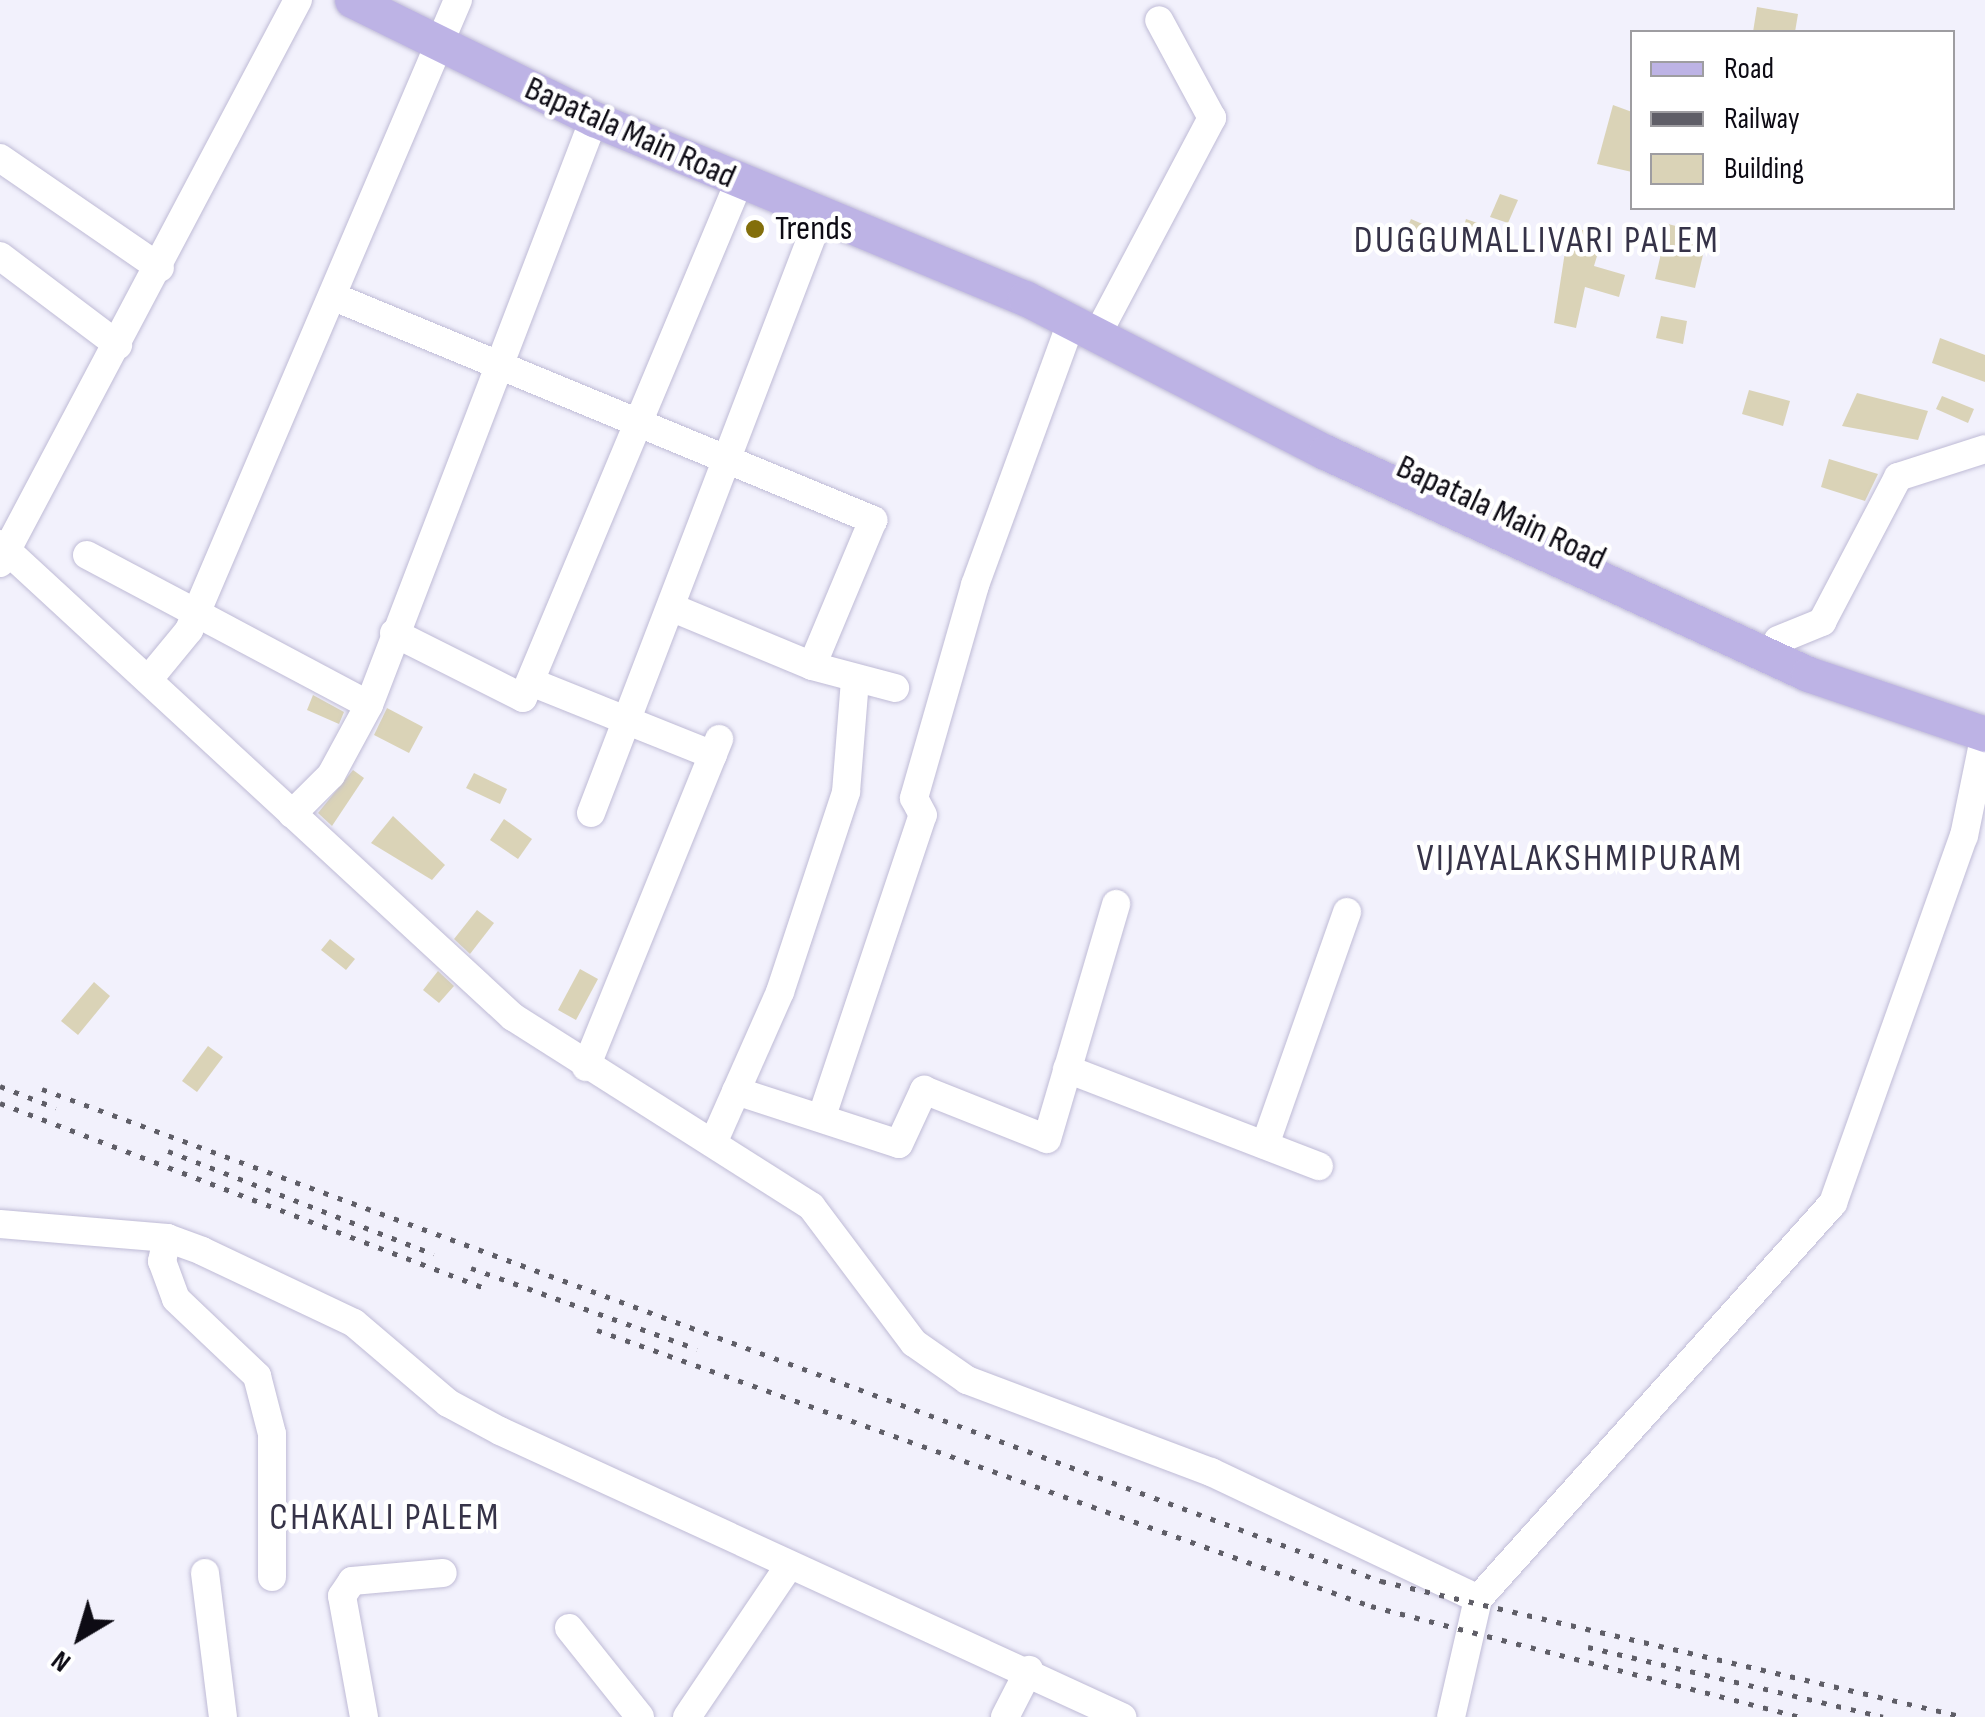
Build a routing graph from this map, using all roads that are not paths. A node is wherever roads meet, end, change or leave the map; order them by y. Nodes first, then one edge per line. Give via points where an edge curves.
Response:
1 (298, 0) edge
2 (352, 0) edge
3 (458, 0) edge
4 (1158, 20) dead end
5 (438, 49) junction
6 (594, 119) junction
7 (0, 158) edge
8 (740, 182) junction
9 (821, 213) junction
10 (0, 256) edge
11 (160, 268) junction
12 (332, 296) junction
13 (1090, 326) junction
14 (118, 345) junction
15 (496, 369) junction
16 (636, 427) junction
17 (1984, 447) edge
18 (730, 455) junction
19 (2, 553) edge
20 (87, 555) dead end
21 (672, 608) junction
22 (196, 613) junction
23 (394, 632) junction
24 (1778, 640) junction
25 (812, 666) junction
26 (148, 680) junction
27 (855, 680) junction
28 (531, 682) junction
29 (895, 688) dead end
30 (369, 704) junction
31 (1985, 714) edge
32 (626, 720) junction
33 (1985, 734) edge
34 (590, 813) dead end
35 (292, 814) junction
36 (1116, 904) dead end
37 (1348, 912) dead end
38 (586, 1067) junction
39 (1068, 1068) junction
40 (736, 1091) junction
41 (822, 1116) junction
42 (714, 1140) junction
43 (1265, 1145) junction
44 (1318, 1166) dead end
45 (0, 1224) edge
46 (167, 1238) junction
47 (789, 1566) junction
48 (206, 1573) dead end
49 (443, 1573) dead end
50 (272, 1577) dead end
51 (1478, 1599) junction
52 (568, 1628) dead end
53 (1028, 1670) junction
54 (223, 1717) edge
55 (364, 1717) edge
56 (640, 1717) edge
57 (687, 1717) edge
58 (1005, 1717) edge
59 (1122, 1717) edge
60 (1451, 1717) edge

1 - 11 street
2 - 5 main road, Bapatala Main Road
3 - 5 street
4 - 13 street via 1212,118
5 - 6 main road, Bapatala Main Road
5 - 12 street
6 - 8 main road, Bapatala Main Road
6 - 15 street
7 - 11 street
8 - 9 main road, Bapatala Main Road
8 - 16 street
9 - 13 main road, Bapatala Main Road
9 - 18 street
10 - 14 street
11 - 14 street
12 - 15 street
12 - 22 street
13 - 24 main road, Bapatala Main Road
13 - 33 main road, Bapatala Main Road via 1325,452 1808,674
13 - 41 street via 970,602 914,798 923,815
14 - 19 street
15 - 16 street
15 - 23 street
16 - 18 street
16 - 28 street
17 - 24 street via 1898,477 1822,622
18 - 21 street
18 - 25 street via 873,520
19 - 26 street
20 - 22 street
21 - 25 street
21 - 32 street
22 - 26 street via 166,669
22 - 30 street
23 - 28 street via 523,698
23 - 30 street
24 - 31 main road, Bapatala Main Road
25 - 27 street
26 - 35 street
27 - 29 street
27 - 40 street via 846,792
28 - 32 street
30 - 35 street via 332,775
32 - 34 street
32 - 38 street via 716,747
33 - 51 street via 1958,855 1833,1203
35 - 38 street via 512,1017
36 - 39 street
37 - 43 street
38 - 42 street
39 - 41 street via 1047,1139 924,1090 899,1144
39 - 43 street
40 - 41 street
40 - 42 street
42 - 51 street via 811,1206 914,1343 966,1380 1211,1472
43 - 44 street
45 - 46 street
46 - 47 street via 354,1323 448,1402 500,1432
46 - 50 street via 162,1260 176,1299 257,1376 272,1434
47 - 53 street
47 - 57 street
48 - 54 street
49 - 55 street via 352,1581 342,1596
51 - 60 street
52 - 56 street
53 - 58 street
53 - 59 street

